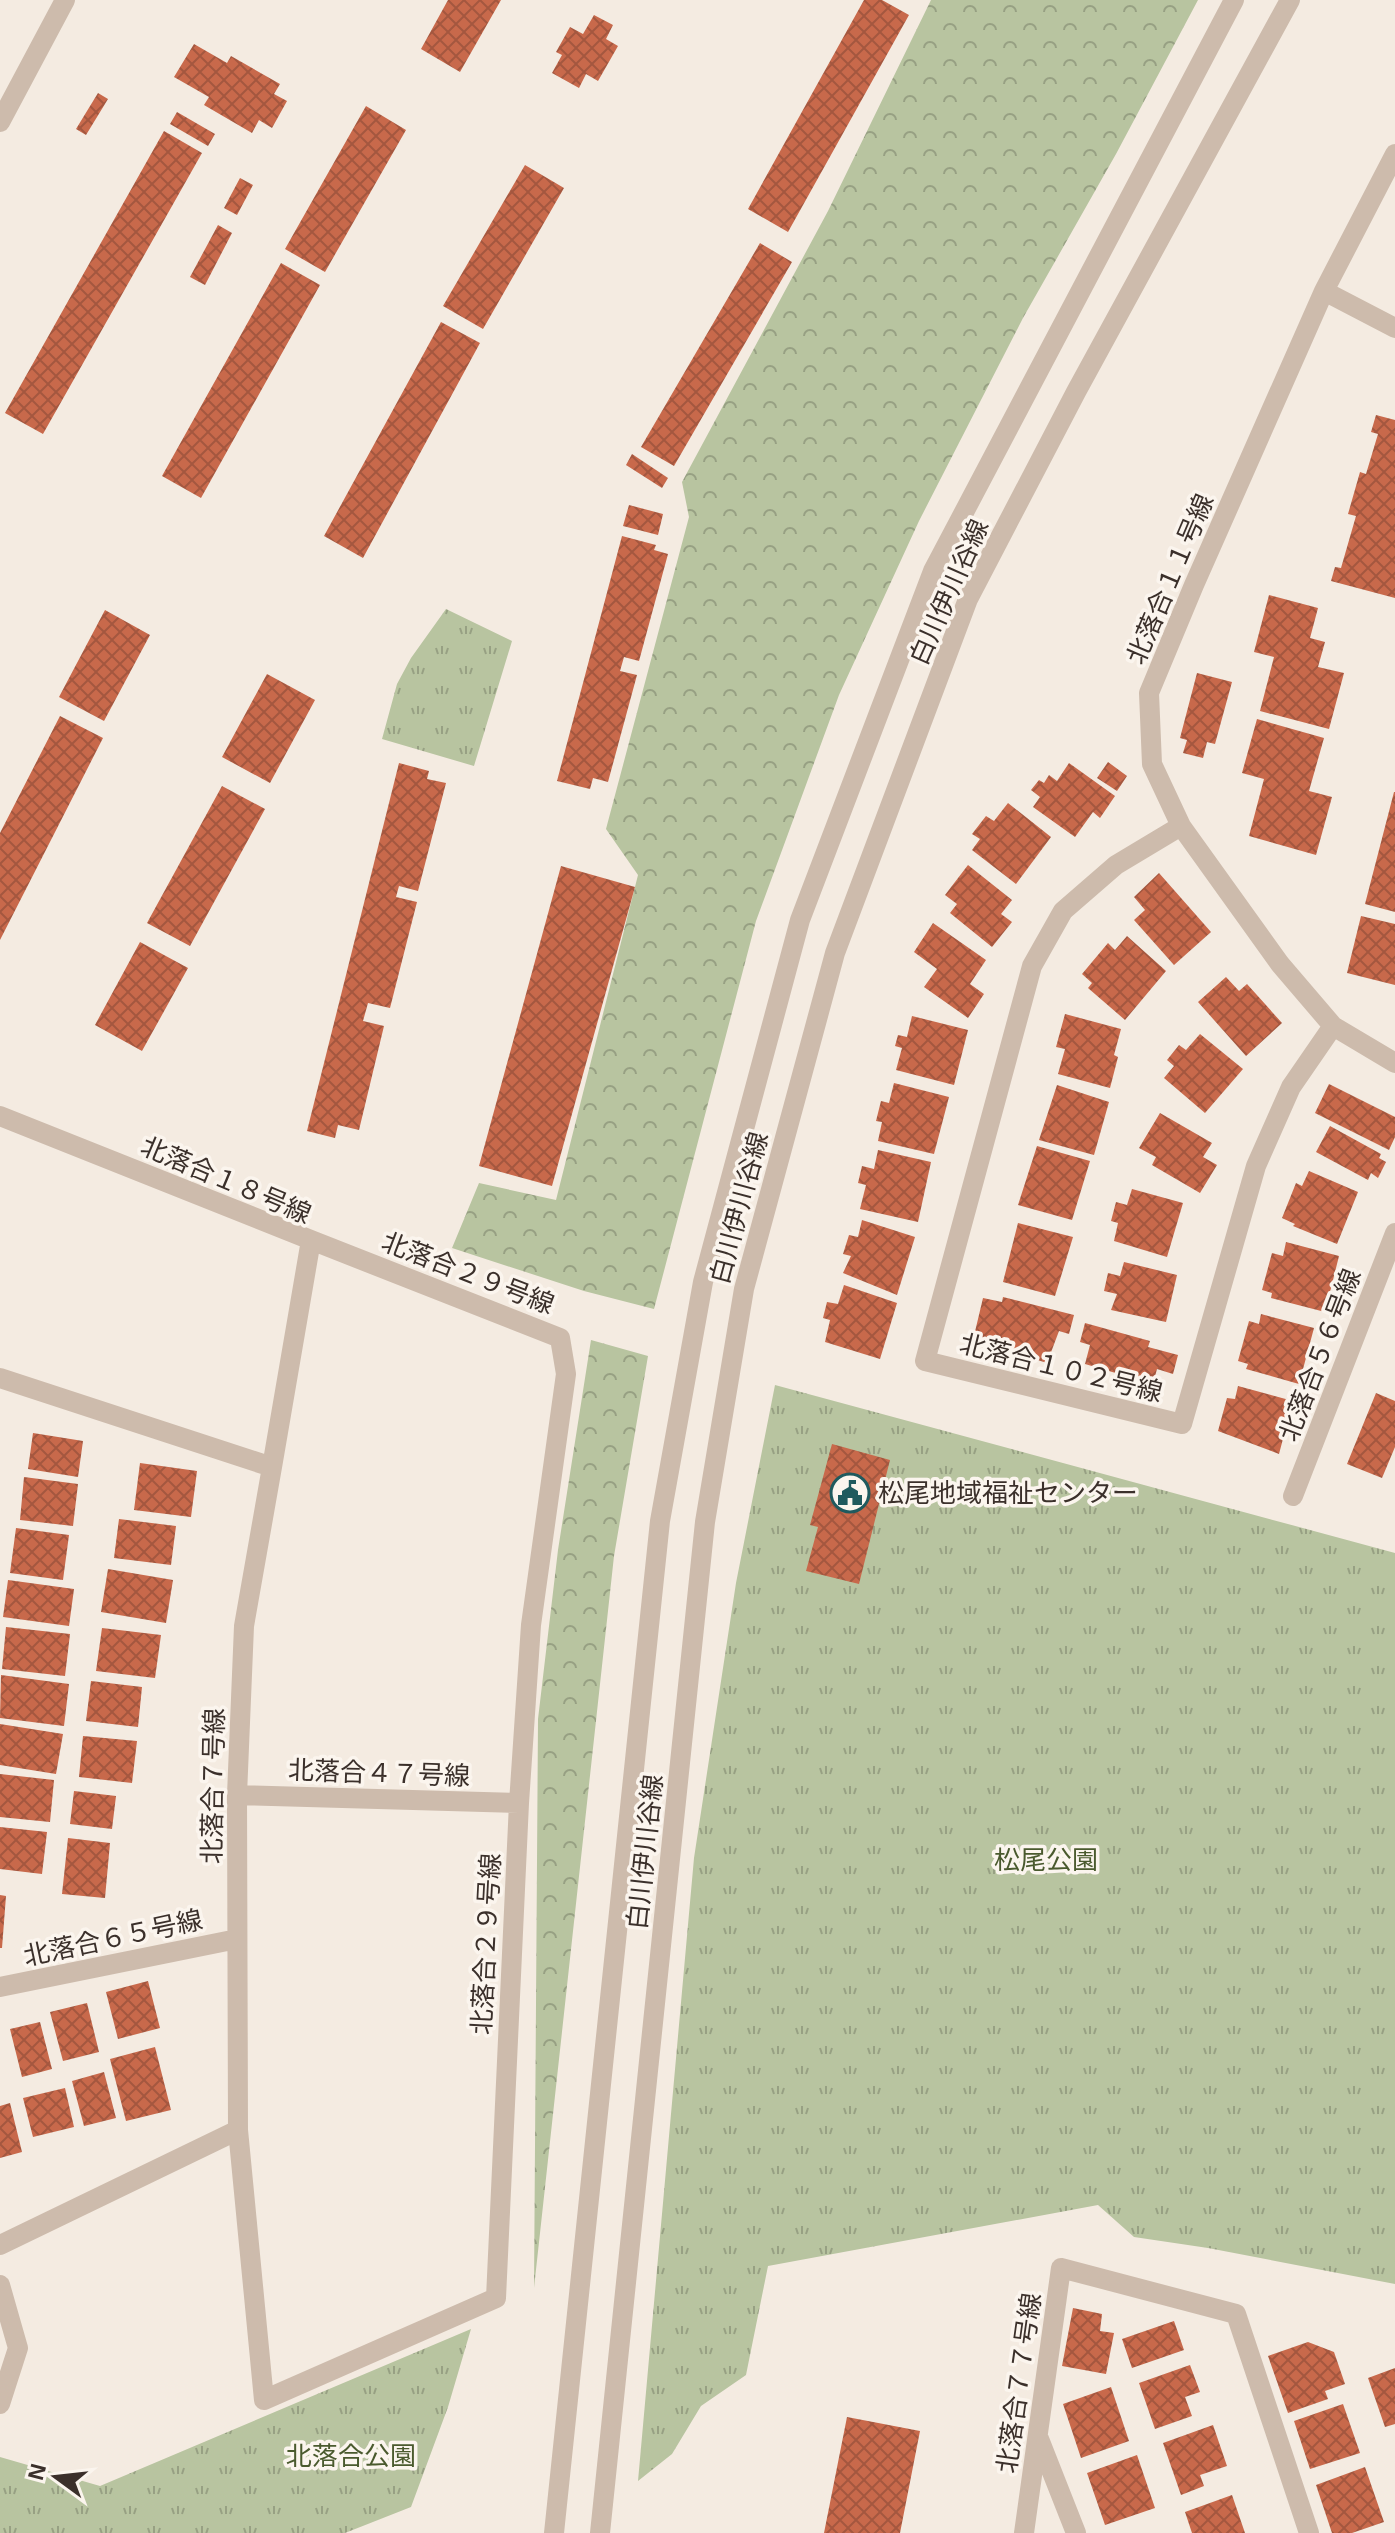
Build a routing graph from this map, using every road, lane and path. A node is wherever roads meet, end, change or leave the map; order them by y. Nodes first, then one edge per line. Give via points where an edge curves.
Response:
1 (65, 0) edge
2 (1234, 0) edge
3 (1290, 0) edge
4 (0, 122) edge
5 (1395, 154) edge
6 (1324, 291) junction
7 (1395, 328) edge
8 (1181, 826) junction
9 (1333, 1026) junction
10 (1395, 1063) edge
11 (0, 1116) edge
12 (1395, 1233) edge
13 (311, 1240) junction
14 (0, 1378) edge
15 (272, 1467) junction
16 (1293, 1496) dead end
17 (237, 1795) junction
18 (519, 1803) junction
19 (237, 1939) junction
20 (0, 1987) edge
21 (238, 2130) junction
22 (0, 2245) edge
23 (0, 2285) edge
24 (0, 2404) edge
25 (1037, 2435) junction
26 (554, 2533) edge
27 (600, 2533) edge
28 (1024, 2533) edge
29 (1076, 2533) edge
30 (1309, 2533) edge

1 - 4 street
2 - 26 street, 白川伊川谷線 via 933,571 796,935 703,1282 660,1521
3 - 27 street, 白川伊川谷線 via 968,599 835,953 760,1228 744,1289 705,1522
5 - 6 street, 北落合１１号線
6 - 7 street
6 - 8 street, 北落合１１号線 via 1149,693 1152,764
8 - 9 street, 北落合１１号線 via 1280,964
8 - 9 street, 北落合１０２号線 via 1116,865 1063,911 1032,966 925,1361 1182,1424 1256,1166 1291,1087
9 - 10 street, 北落合１１号線
11 - 13 street, 北落合１８号線
12 - 16 street, 北落合５６号線
13 - 15 street, 北落合１８号線
13 - 18 street, 北落合２９号線 via 560,1338 566,1374 531,1625
14 - 15 street
15 - 17 street, 北落合７号線 via 244,1626
17 - 18 street, 北落合４７号線
17 - 19 street, 北落合７号線
18 - 21 street, 北落合２９号線 via 496,2298 264,2400
19 - 20 street, 北落合６５号線
19 - 21 street, 北落合７号線
21 - 22 street
23 - 24 street via 18,2348
25 - 28 street, 北落合７７号線
25 - 29 street
25 - 30 street, 北落合７７号線 via 1061,2268 1236,2314

